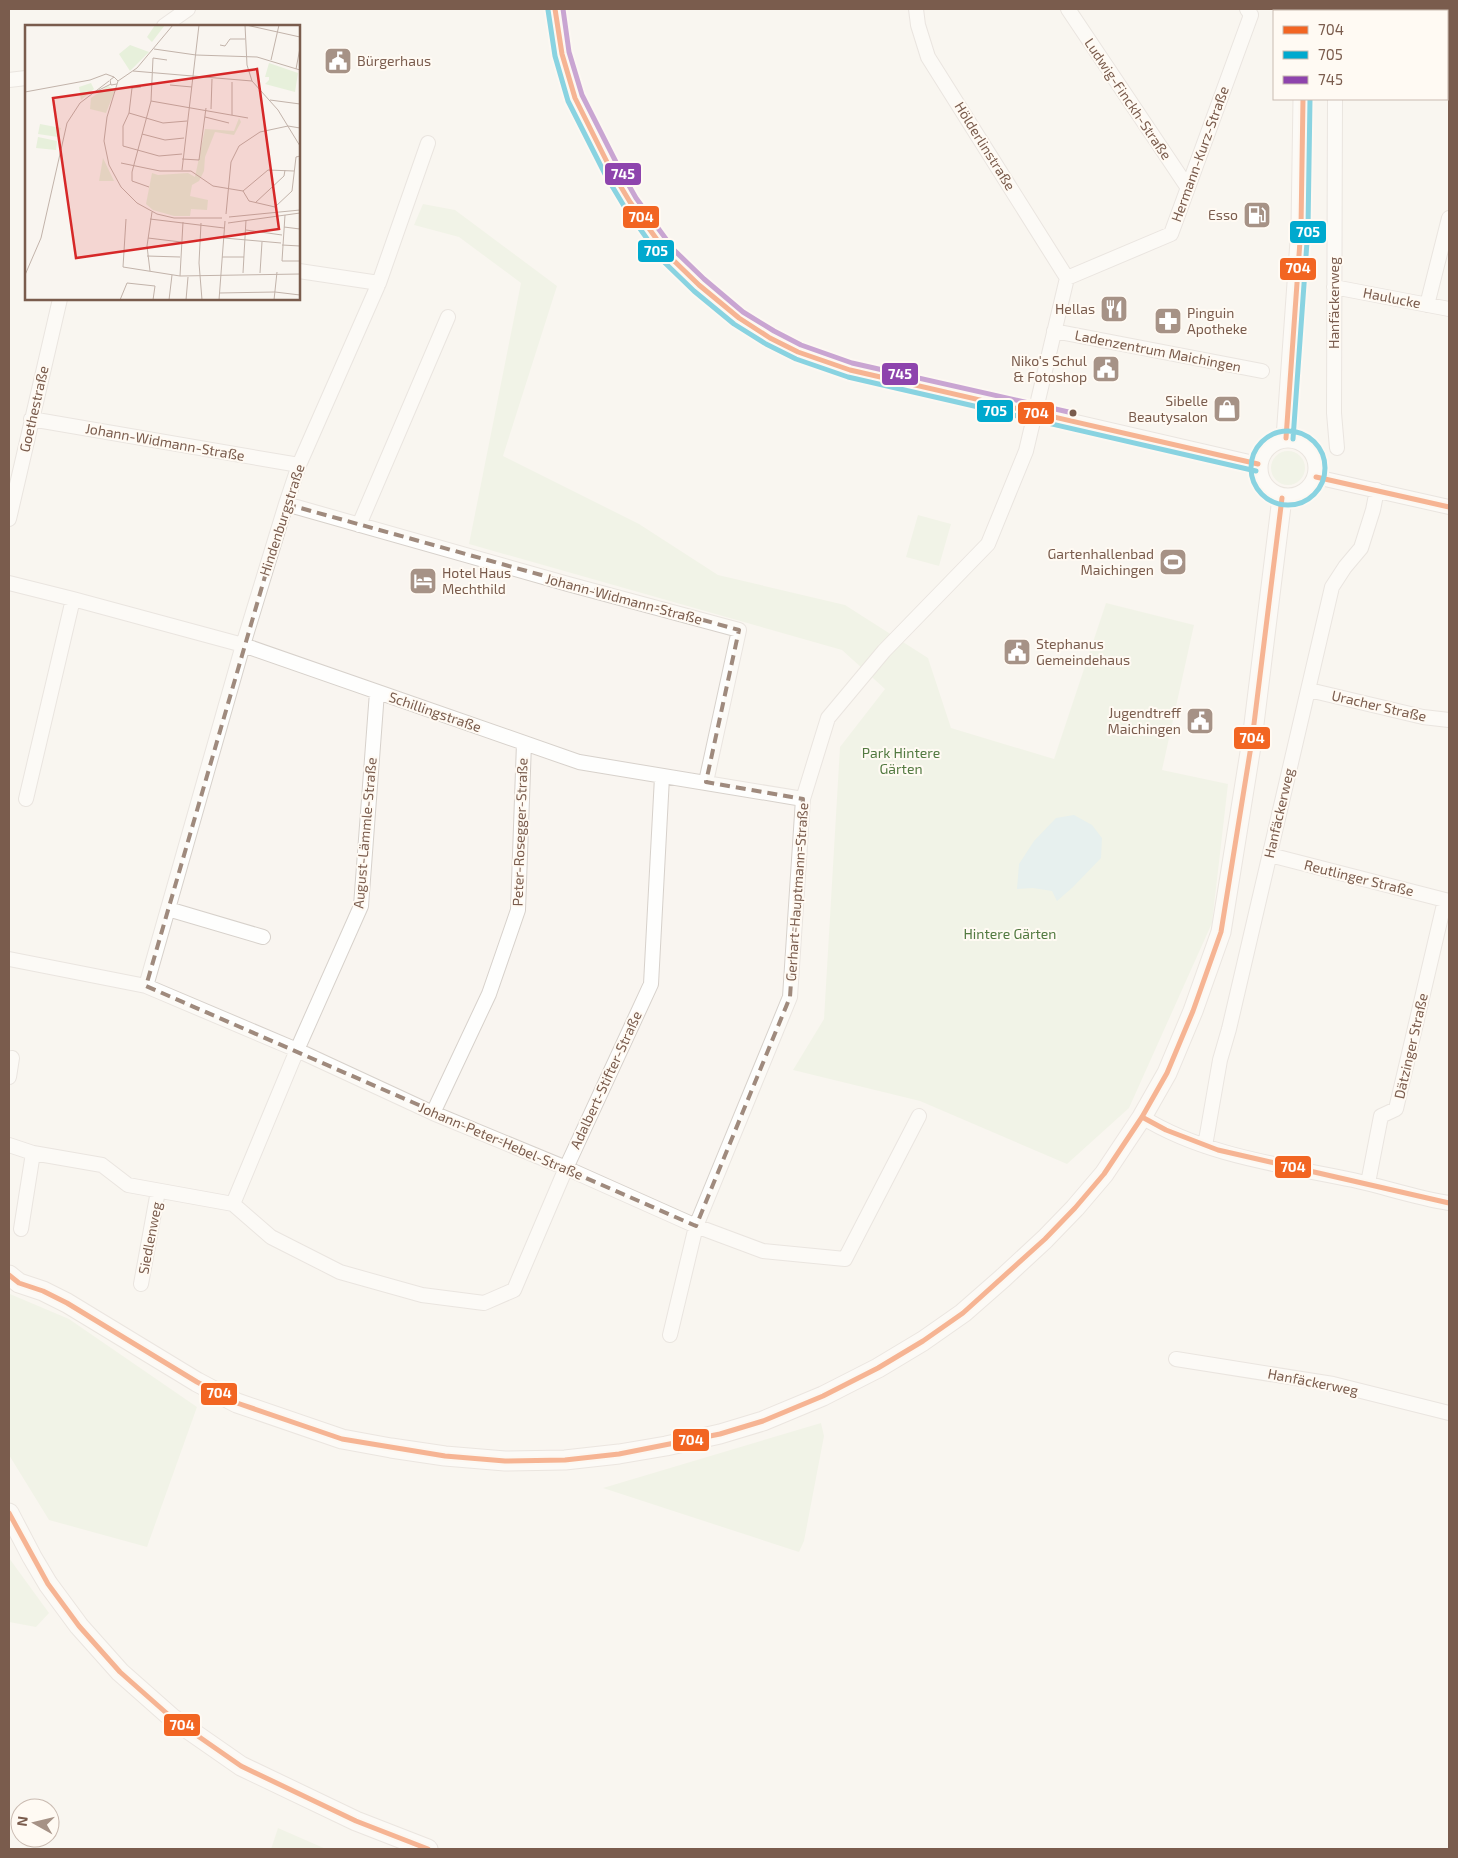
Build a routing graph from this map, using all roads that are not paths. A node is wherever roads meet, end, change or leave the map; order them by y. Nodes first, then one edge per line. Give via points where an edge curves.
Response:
1 (188, 9) edge
2 (555, 9) edge
3 (916, 9) edge
4 (1068, 9) edge
5 (1247, 9) edge
6 (165, 25) edge
7 (25, 78) edge
8 (9, 80) edge
9 (1303, 100) edge
10 (1335, 100) edge
11 (428, 143) dead end
12 (1188, 188) junction
13 (1449, 218) edge
14 (300, 271) edge
15 (1067, 278) junction
16 (379, 284) junction
17 (1334, 287) junction
18 (60, 300) edge
19 (1427, 305) junction
20 (1449, 309) edge
21 (448, 317) dead end
22 (1054, 331) junction
23 (1262, 372) dead end
24 (1035, 412) junction
25 (31, 419) junction
26 (1286, 438) junction
27 (1337, 448) dead end
28 (1258, 464) junction
29 (300, 465) junction
30 (1316, 477) junction
31 (1377, 490) junction
32 (1282, 498) junction
33 (286, 504) junction
34 (1449, 507) edge
35 (9, 519) edge
36 (359, 525) junction
37 (9, 583) edge
38 (73, 599) junction
39 (243, 645) junction
40 (1309, 690) junction
41 (377, 692) junction
42 (1449, 720) edge
43 (524, 743) junction
44 (662, 777) junction
45 (706, 782) junction
46 (26, 799) dead end
47 (803, 800) junction
48 (1270, 855) junction
49 (1447, 900) edge
50 (168, 909) junction
51 (263, 937) dead end
52 (9, 959) edge
53 (146, 986) junction
54 (297, 1050) junction
55 (12, 1058) dead end
56 (9, 1076) edge
57 (433, 1113) junction
58 (919, 1116) dead end
59 (1142, 1117) junction
60 (9, 1145) edge
61 (1205, 1146) junction
62 (33, 1152) junction
63 (566, 1168) junction
64 (1368, 1183) junction
65 (158, 1191) junction
66 (1449, 1203) edge
67 (233, 1204) junction
68 (696, 1226) junction
69 (20, 1229) dead end
70 (12, 1281) edge
71 (141, 1284) dead end
72 (670, 1335) dead end
73 (1176, 1359) dead end
74 (1449, 1413) edge
75 (9, 1512) edge
76 (428, 1849) edge

1 - 6 street
2 - 24 street via 562,54 575,98 612,172 668,255 699,285 739,318 798,352 850,370
3 - 15 street, Hölderlinstraße via 928,57
4 - 12 street, Ludwig-Finckh-Straße
5 - 12 street, Hermann-Kurz-Straße via 1251,15
7 - 8 street
9 - 26 main road via 1301,227
10 - 17 street, Hanfäckerweg
11 - 16 street, Hindenburgstraße
12 - 15 street, Hermann-Kurz-Straße via 1171,234
13 - 19 street
14 - 16 street
15 - 22 street
16 - 29 street, Hindenburgstraße
17 - 19 street, Haulucke
17 - 27 street, Hanfäckerweg
18 - 25 street, Goethestraße
19 - 20 street, Haulucke
21 - 36 street
22 - 23 street, Ladenzentrum Maichingen
22 - 24 street
24 - 28 street
24 - 47 street, Gerhart-Hauptmann-Straße via 1026,451 988,544 884,651 828,718
25 - 29 street, Johann-Widmann-Straße
25 - 35 street, Goethestraße
26 - 28 main road via 1271,443
26 - 30 main road via 1296,440 1311,450 1316,458
28 - 32 main road via 1261,482 1266,489
29 - 33 street, Hindenburgstraße
30 - 31 street
30 - 32 main road via 1303,494
31 - 34 street
31 - 40 street, Hanfäckerweg via 1361,548 1332,587
32 - 59 main road via 1252,740 1221,932 1167,1073
33 - 36 street, Johann-Widmann-Straße
33 - 39 street, Hindenburgstraße
36 - 45 street, Johann-Widmann-Straße via 739,630
37 - 38 street, Schillingstraße
38 - 39 street, Schillingstraße
38 - 46 street
39 - 41 street, Schillingstraße
39 - 50 street, Hindenburgstraße
40 - 42 street, Uracher Straße via 1422,717
40 - 48 street, Hanfäckerweg
41 - 43 street, Schillingstraße
41 - 54 street, August-Lämmle-Straße via 361,906
43 - 44 street, Schillingstraße via 579,762
43 - 57 street, Peter-Rosegger-Straße via 518,910 489,994
44 - 45 street, Schillingstraße
44 - 63 street, Adalbert-Stifter-Straße via 651,984
45 - 47 street, Schillingstraße
47 - 68 street, Gerhart-Hauptmann-Straße via 790,997
48 - 49 street, Reutlinger Straße
48 - 61 street, Hanfäckerweg via 1220,1060
49 - 64 street, Dätzinger Straße via 1396,1109 1381,1116
50 - 51 street
50 - 53 street, Hindenburgstraße
52 - 53 street, Johann-Peter-Hebel-Straße
53 - 54 street, Johann-Peter-Hebel-Straße
54 - 57 street, Johann-Peter-Hebel-Straße
54 - 67 street
55 - 56 street
57 - 63 street, Johann-Peter-Hebel-Straße
58 - 68 street, Johann-Peter-Hebel-Straße via 845,1259 763,1251
59 - 61 street
59 - 70 main road via 1104,1174 1045,1239 962,1313 922,1341 823,1396 764,1421 666,1446 619,1454 565,1460 505,1460 445,1456 342,1439 238,1403 197,1382 67,1303
60 - 62 street, Siedlenweg
61 - 64 street
62 - 65 street, Siedlenweg via 102,1165 128,1185
62 - 69 street
63 - 67 street, Adalbert-Stifter-Straße via 514,1290 484,1303 422,1295 340,1272 271,1237
63 - 68 street, Johann-Peter-Hebel-Straße
64 - 66 street
65 - 67 street, Siedlenweg
65 - 71 street, Siedlenweg
68 - 72 street, Gerhart-Hauptmann-Straße
73 - 74 street, Hanfäckerweg via 1334,1384
75 - 76 main road via 48,1584 79,1626 120,1672 172,1718 241,1766 356,1821

